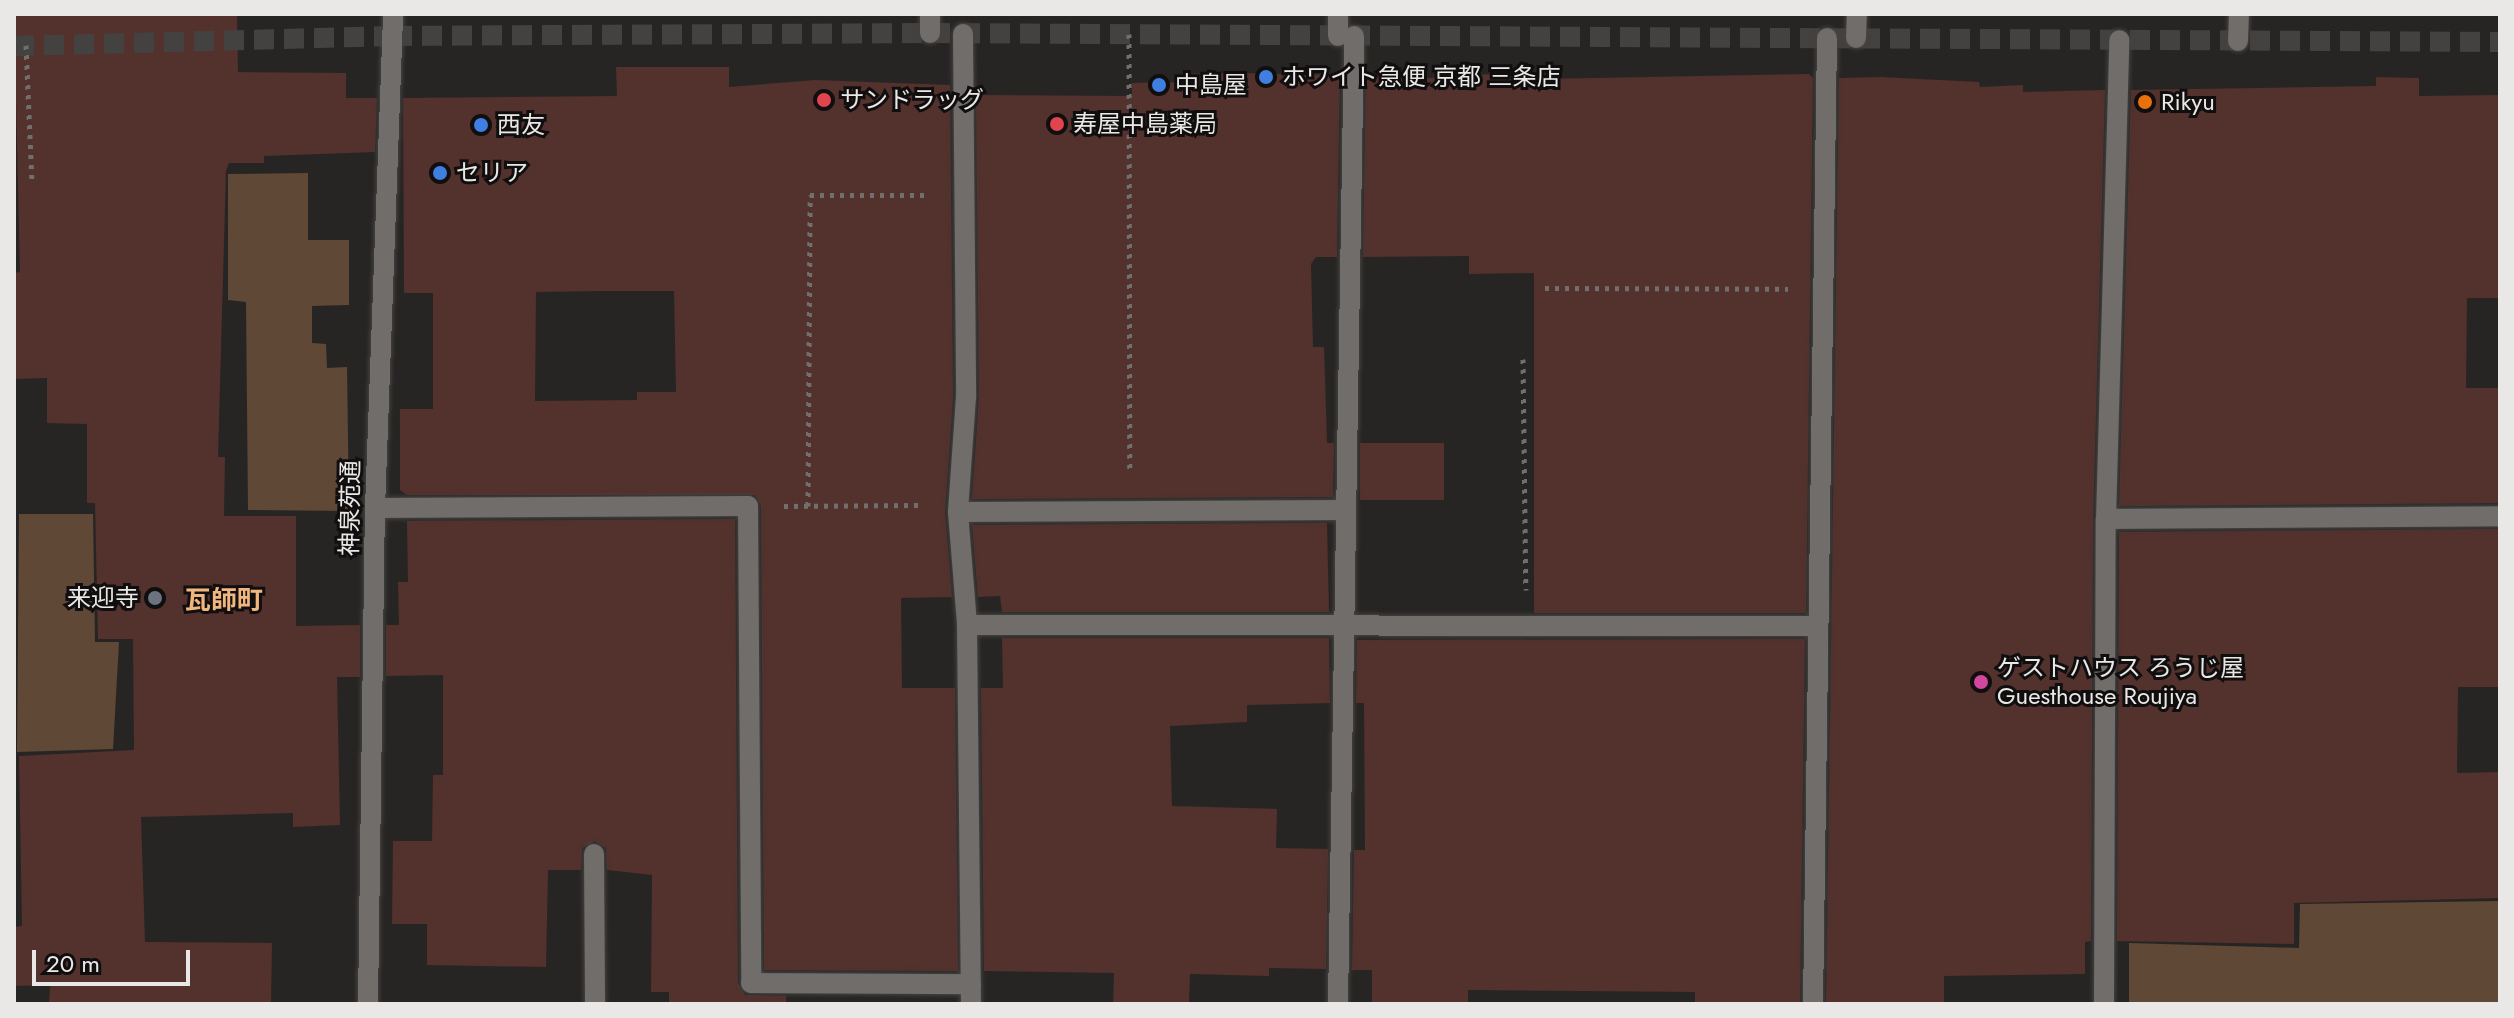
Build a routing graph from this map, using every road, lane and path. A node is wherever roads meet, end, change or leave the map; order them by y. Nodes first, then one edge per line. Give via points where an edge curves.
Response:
1 (393, 14) edge
2 (1338, 14) edge
3 (1857, 14) edge
4 (2239, 14) edge
5 (963, 34) dead end
6 (1129, 34) dead end
7 (1827, 38) dead end
8 (1856, 38) dead end
9 (2119, 40) dead end
10 (2238, 41) dead end
11 (26, 45) dead end
12 (32, 183) dead end
13 (965, 195) junction
14 (1545, 288) dead end
15 (1823, 289) junction
16 (1523, 359) dead end
17 (748, 506) junction
18 (808, 506) junction
19 (375, 508) junction
20 (1346, 510) junction
21 (958, 512) junction
22 (1131, 512) junction
23 (2500, 516) edge
24 (2106, 519) junction
25 (967, 625) junction
26 (1344, 626) junction
27 (1526, 626) junction
28 (1818, 626) junction
29 (594, 854) dead end
30 (971, 994) edge
31 (368, 1004) edge
32 (595, 1004) edge
33 (1338, 1004) edge
34 (1813, 1004) edge
35 (2104, 1004) edge

1 - 19 street, 神泉苑通
2 - 20 street via 1346,36
3 - 8 street
4 - 10 street
5 - 13 street
6 - 22 path
7 - 15 street
9 - 24 street
11 - 12 path
13 - 18 path via 810,195
13 - 21 street via 966,397
14 - 15 path
15 - 28 street
16 - 27 path
17 - 18 path
17 - 19 street
17 - 30 street via 751,983
18 - 21 path via 936,505
19 - 31 street, 神泉苑通
20 - 22 street
20 - 26 street
21 - 22 street
21 - 25 street
23 - 24 street
24 - 35 street
25 - 26 street
25 - 30 street
26 - 27 street
26 - 33 street
27 - 28 street
28 - 34 street
29 - 32 street

